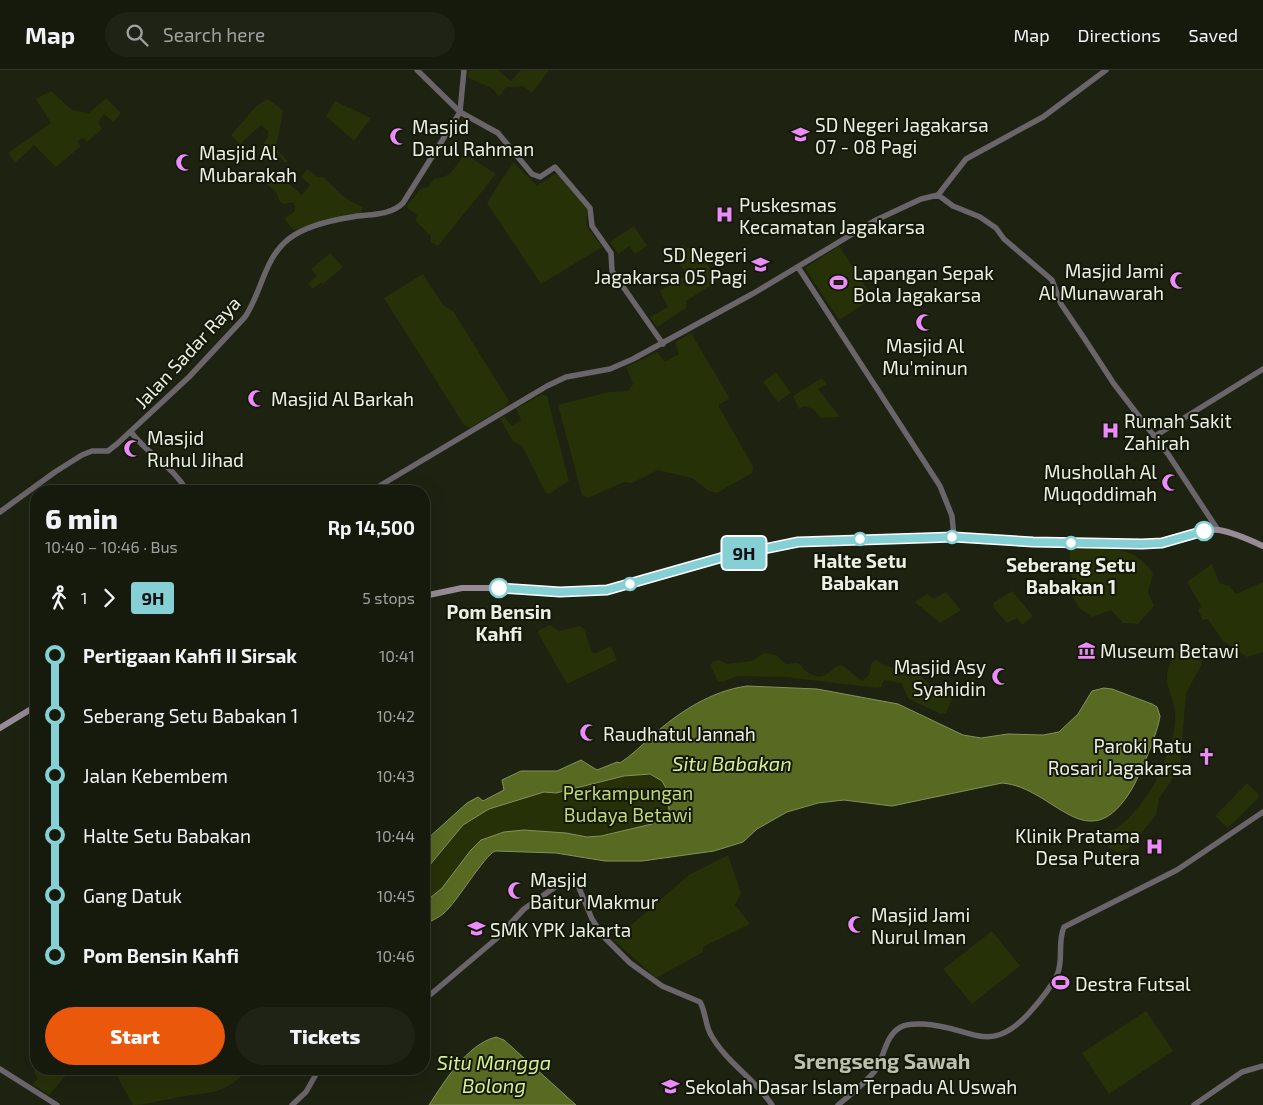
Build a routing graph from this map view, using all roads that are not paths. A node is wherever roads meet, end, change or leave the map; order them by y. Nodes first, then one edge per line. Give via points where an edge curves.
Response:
1 (418, 70) edge
2 (464, 70) edge
3 (1106, 70) edge
4 (460, 112) junction
5 (938, 195) junction
6 (798, 267) junction
7 (663, 344) junction
8 (1263, 369) edge
9 (131, 432) junction
10 (1155, 436) junction
11 (37, 485) edge
12 (183, 485) edge
13 (381, 485) edge
14 (30, 490) edge
15 (0, 512) edge
16 (1218, 530) junction
17 (954, 537) junction
18 (1263, 545) edge
19 (430, 595) edge
20 (30, 710) edge
21 (0, 728) edge
22 (1263, 812) edge
23 (430, 995) edge
24 (1263, 1066) edge
25 (0, 1070) edge
26 (316, 1075) edge
27 (840, 1104) edge
28 (57, 1105) edge
29 (292, 1105) edge
30 (772, 1105) edge
31 (1194, 1105) edge

1 - 4 street
2 - 4 street, Jalan Sadar Raya
3 - 5 street via 1043,117 966,159
4 - 7 street via 498,133 532,174 540,176 554,168 559,170 590,208 592,226 611,253 612,271
4 - 9 street, Jalan Sadar Raya via 397,209 338,220 298,233 282,245 265,272 245,317
5 - 6 street via 888,213
5 - 10 street via 996,228 1004,239 1052,280 1061,304
6 - 7 street
6 - 17 street via 940,486 949,506
7 - 13 street via 616,367 552,383
8 - 10 street
9 - 11 street, Jalan Sadar Raya via 108,451 92,451
9 - 12 street via 176,474
10 - 16 street
14 - 15 street, Jalan Sadar Raya
16 - 17 main road via 1162,543 1142,544
16 - 18 main road
17 - 19 main road via 798,542 720,558 601,591 462,588
20 - 21 main road
22 - 27 street via 1177,870 1064,927 1060,937 1058,974 1046,995 1015,1028 994,1037 982,1038 940,1025 901,1027 888,1041 875,1071
23 - 30 street via 496,939 524,909 561,882 571,880 581,889 592,919 603,936 630,964 662,986 700,1002 711,1036
24 - 31 street via 1242,1072
25 - 28 street
26 - 29 street via 306,1092

